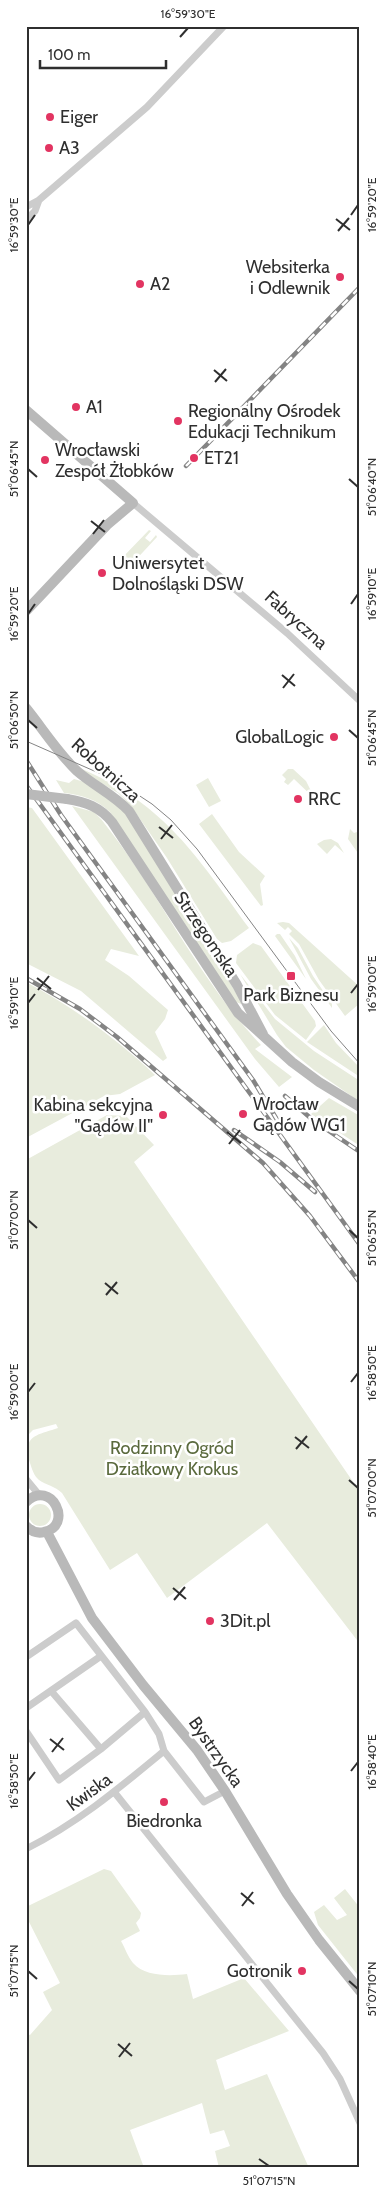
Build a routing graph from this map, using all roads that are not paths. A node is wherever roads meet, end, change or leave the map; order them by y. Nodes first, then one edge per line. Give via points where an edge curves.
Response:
1 (224, 26) edge
2 (39, 200) junction
3 (26, 206) edge
4 (26, 220) edge
5 (26, 410) edge
6 (133, 503) junction
7 (26, 610) edge
8 (360, 701) edge
9 (26, 708) edge
10 (26, 794) edge
11 (266, 1039) junction
12 (360, 1107) edge
13 (26, 1479) edge
14 (40, 1496) junction
15 (26, 1502) edge
16 (26, 1526) edge
17 (47, 1532) junction
18 (100, 1656) junction
19 (26, 1657) edge
20 (52, 1692) junction
21 (26, 1708) edge
22 (145, 1712) junction
23 (26, 1731) edge
24 (101, 1749) junction
25 (164, 1752) junction
26 (225, 1791) junction
27 (115, 1793) junction
28 (26, 1849) edge
29 (360, 1991) edge
30 (360, 2123) edge

1 - 2 street via 147,107
2 - 3 street
2 - 4 street via 35,211
5 - 6 street, Fabryczna
6 - 7 street via 107,525
6 - 8 street, Fabryczna via 287,633
9 - 11 street, Robotnicza via 84,777 112,795 129,811 237,985
10 - 11 street, Strzegomska, bridge via 91,805 108,818 238,1013
11 - 12 street, Strzegomska via 316,1080
13 - 14 street
14 - 15 street
14 - 17 street via 51,1499 58,1508 58,1520
16 - 17 street via 35,1532
17 - 26 street, Bystrzycka via 92,1618 197,1750
18 - 19 street via 76,1623
18 - 20 street
18 - 22 street
20 - 21 street
20 - 24 street
22 - 24 street
22 - 25 street via 159,1734
23 - 24 street via 59,1780
25 - 26 street via 204,1802
25 - 27 street, Kwiska
26 - 29 street, Bystrzycka via 287,1894
27 - 28 street, Kwiska
27 - 30 street via 323,2053 340,2079

